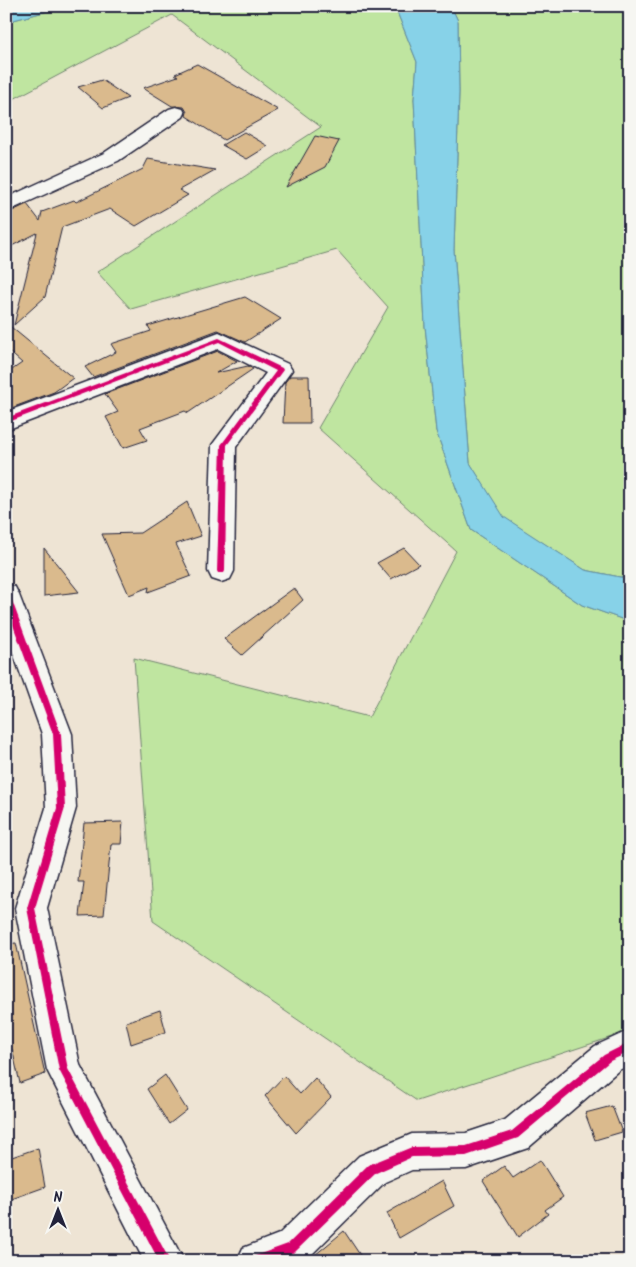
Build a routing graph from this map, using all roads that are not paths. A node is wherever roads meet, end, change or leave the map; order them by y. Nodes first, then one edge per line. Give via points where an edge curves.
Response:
1 (176, 112) dead end
2 (6, 206) edge
3 (6, 422) edge
4 (221, 571) dead end
5 (6, 595) edge
6 (630, 1047) edge
7 (165, 1261) edge
8 (256, 1261) edge

1 - 2 street via 111,157
3 - 4 street via 219,340 280,370 224,445
5 - 7 street via 57,734 61,808 31,908 64,1070
6 - 8 street via 607,1058 515,1135 466,1151 412,1152 372,1169 291,1248

